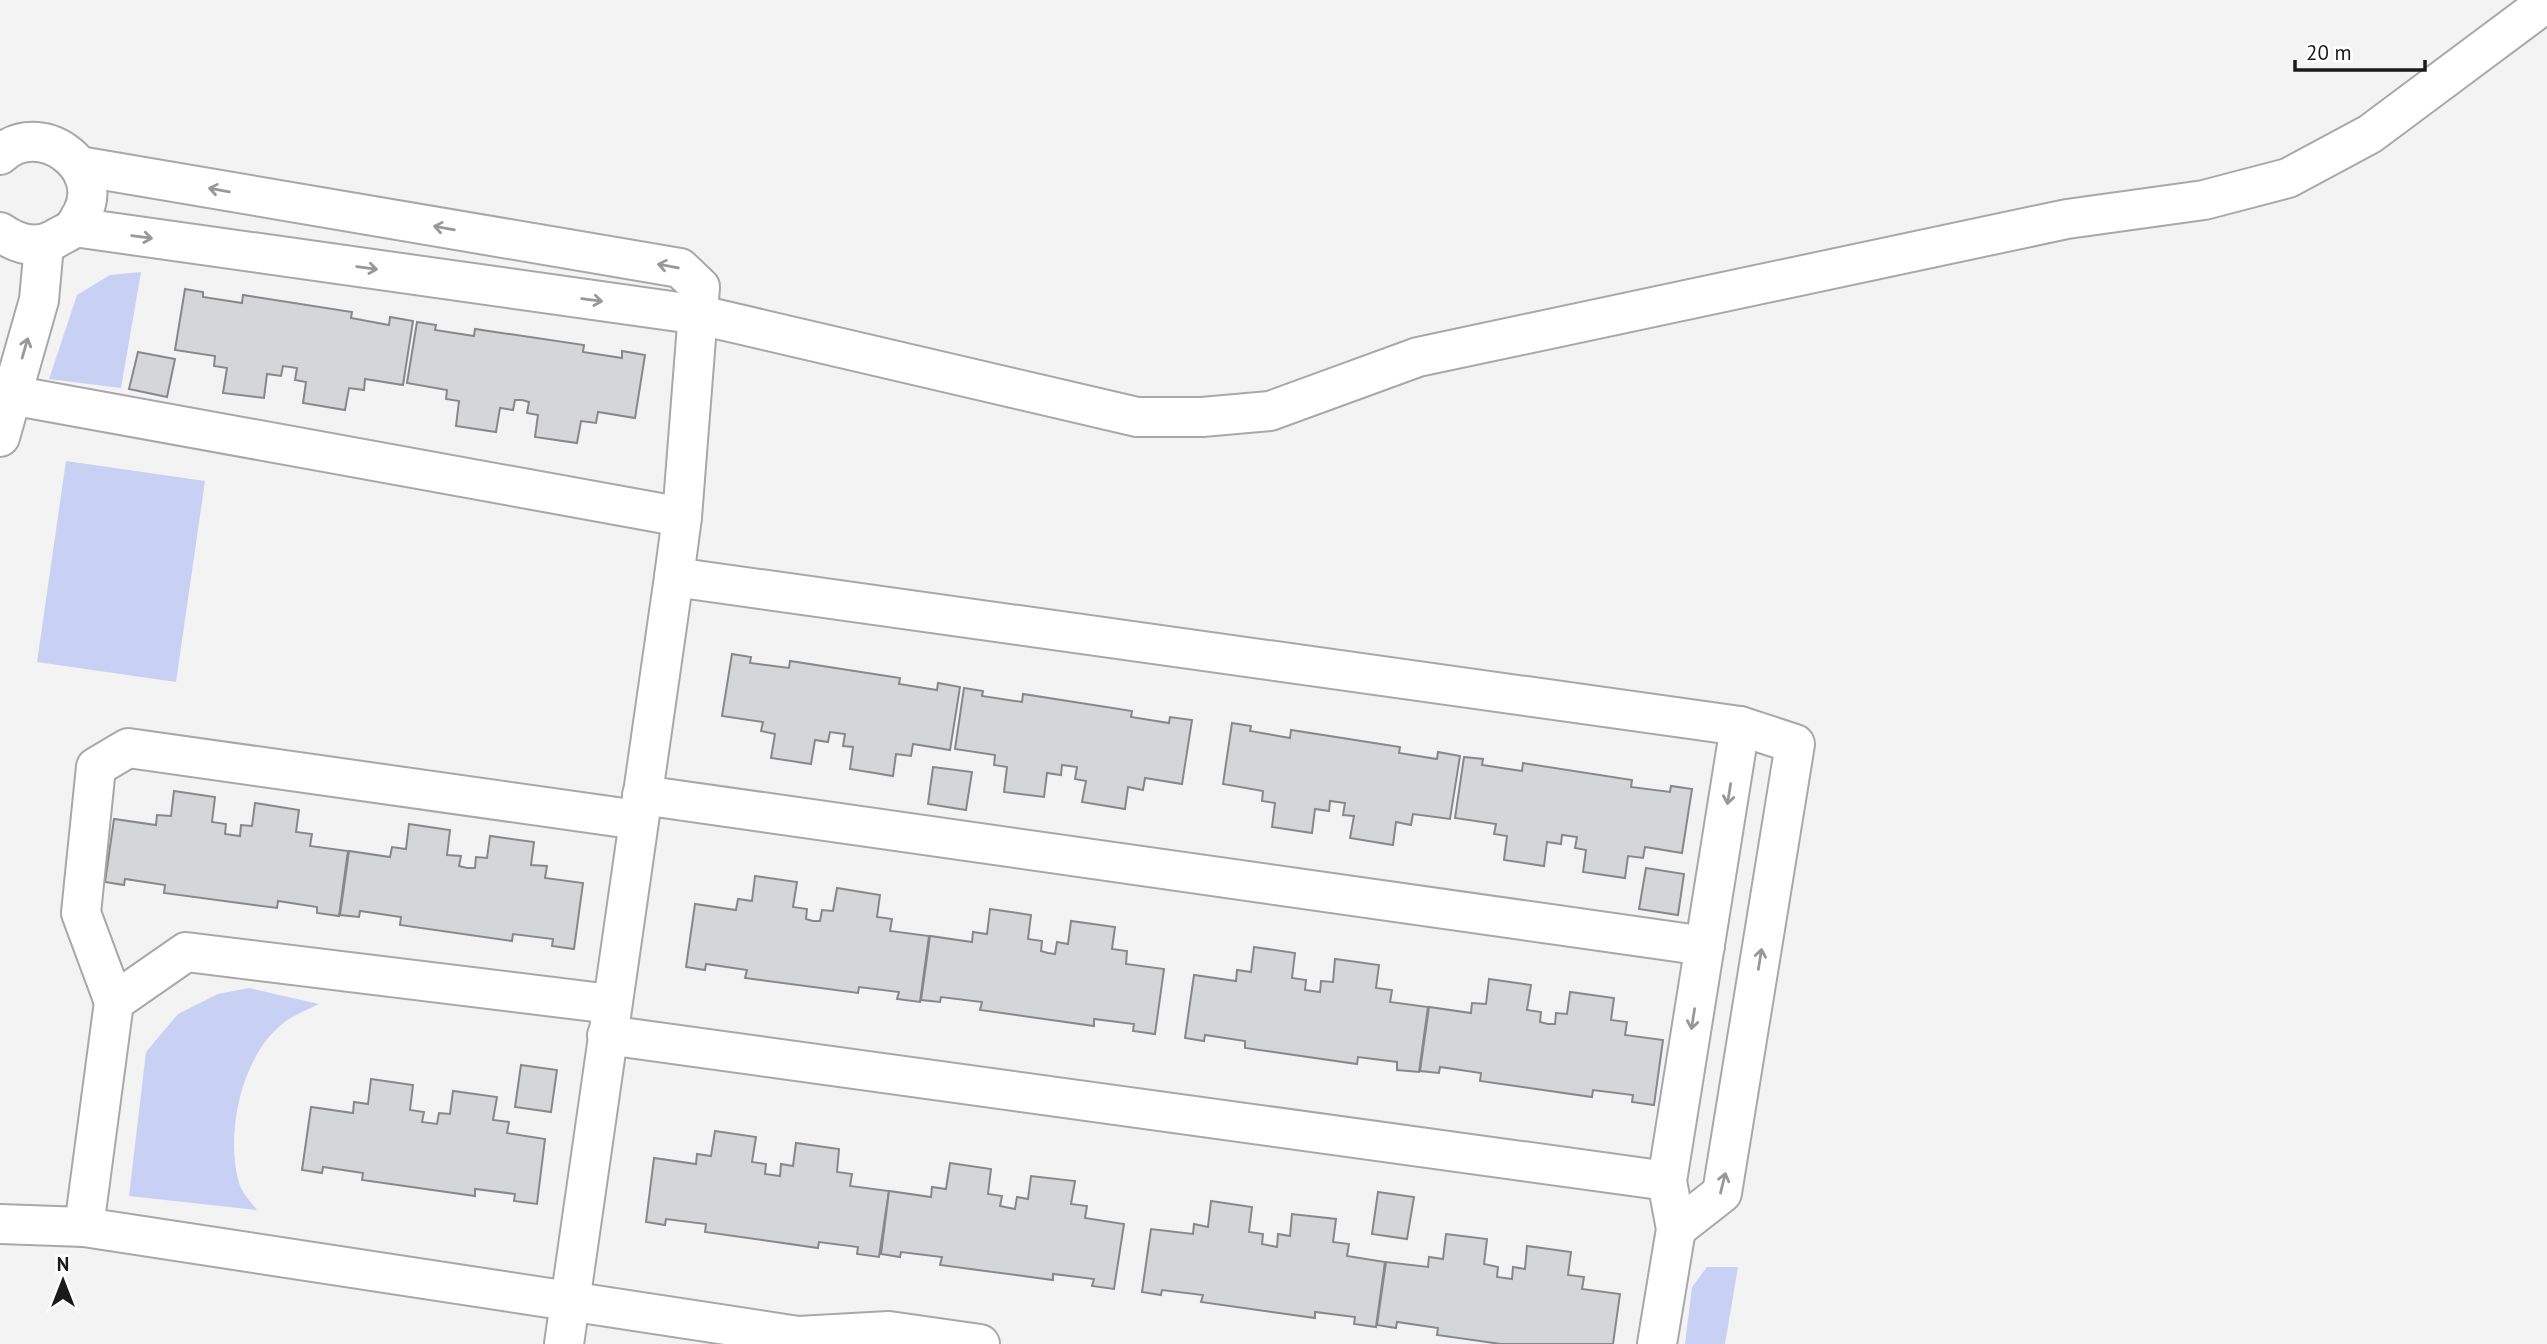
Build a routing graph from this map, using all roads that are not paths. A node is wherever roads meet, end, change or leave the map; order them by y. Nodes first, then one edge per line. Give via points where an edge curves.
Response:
1 (2547, 2) edge
2 (3, 144) edge
3 (79, 166) junction
4 (0, 232) edge
5 (59, 236) junction
6 (700, 315) junction
7 (11, 396) junction
8 (0, 437) edge
9 (682, 517) junction
10 (674, 577) junction
11 (1740, 726) junction
12 (640, 807) junction
13 (1705, 946) junction
14 (114, 1002) junction
15 (609, 1020) junction
16 (1667, 1181) junction
17 (0, 1224) edge
18 (84, 1227) junction
19 (1676, 1229) junction
20 (570, 1300) junction
21 (804, 1340) edge
22 (564, 1344) edge
23 (980, 1344) edge
24 (1657, 1344) edge

1 - 6 street via 2370,134 2288,178 2204,200 2067,219 1444,351 1270,411 1137,417
2 - 3 street via 35,141 60,148
3 - 5 street via 86,186 85,208
6 -> 3 street via 700,287 680,268
4 - 5 street via 16,243
5 -> 6 street
7 -> 5 street
6 - 9 street
7 - 8 street
7 - 9 street
9 - 10 street
10 - 11 street
10 - 12 street
11 -> 13 street
19 -> 11 street via 1722,1193 1795,744
12 - 13 street
12 - 14 street via 128,748 96,767 81,914
12 - 15 street
13 -> 16 street
14 - 15 street via 186,952
14 - 18 street
15 - 16 street
15 - 20 street
16 - 19 street
17 - 18 street
18 - 20 street
19 - 24 street
20 - 21 street
20 - 22 street
21 - 23 street via 889,1331

